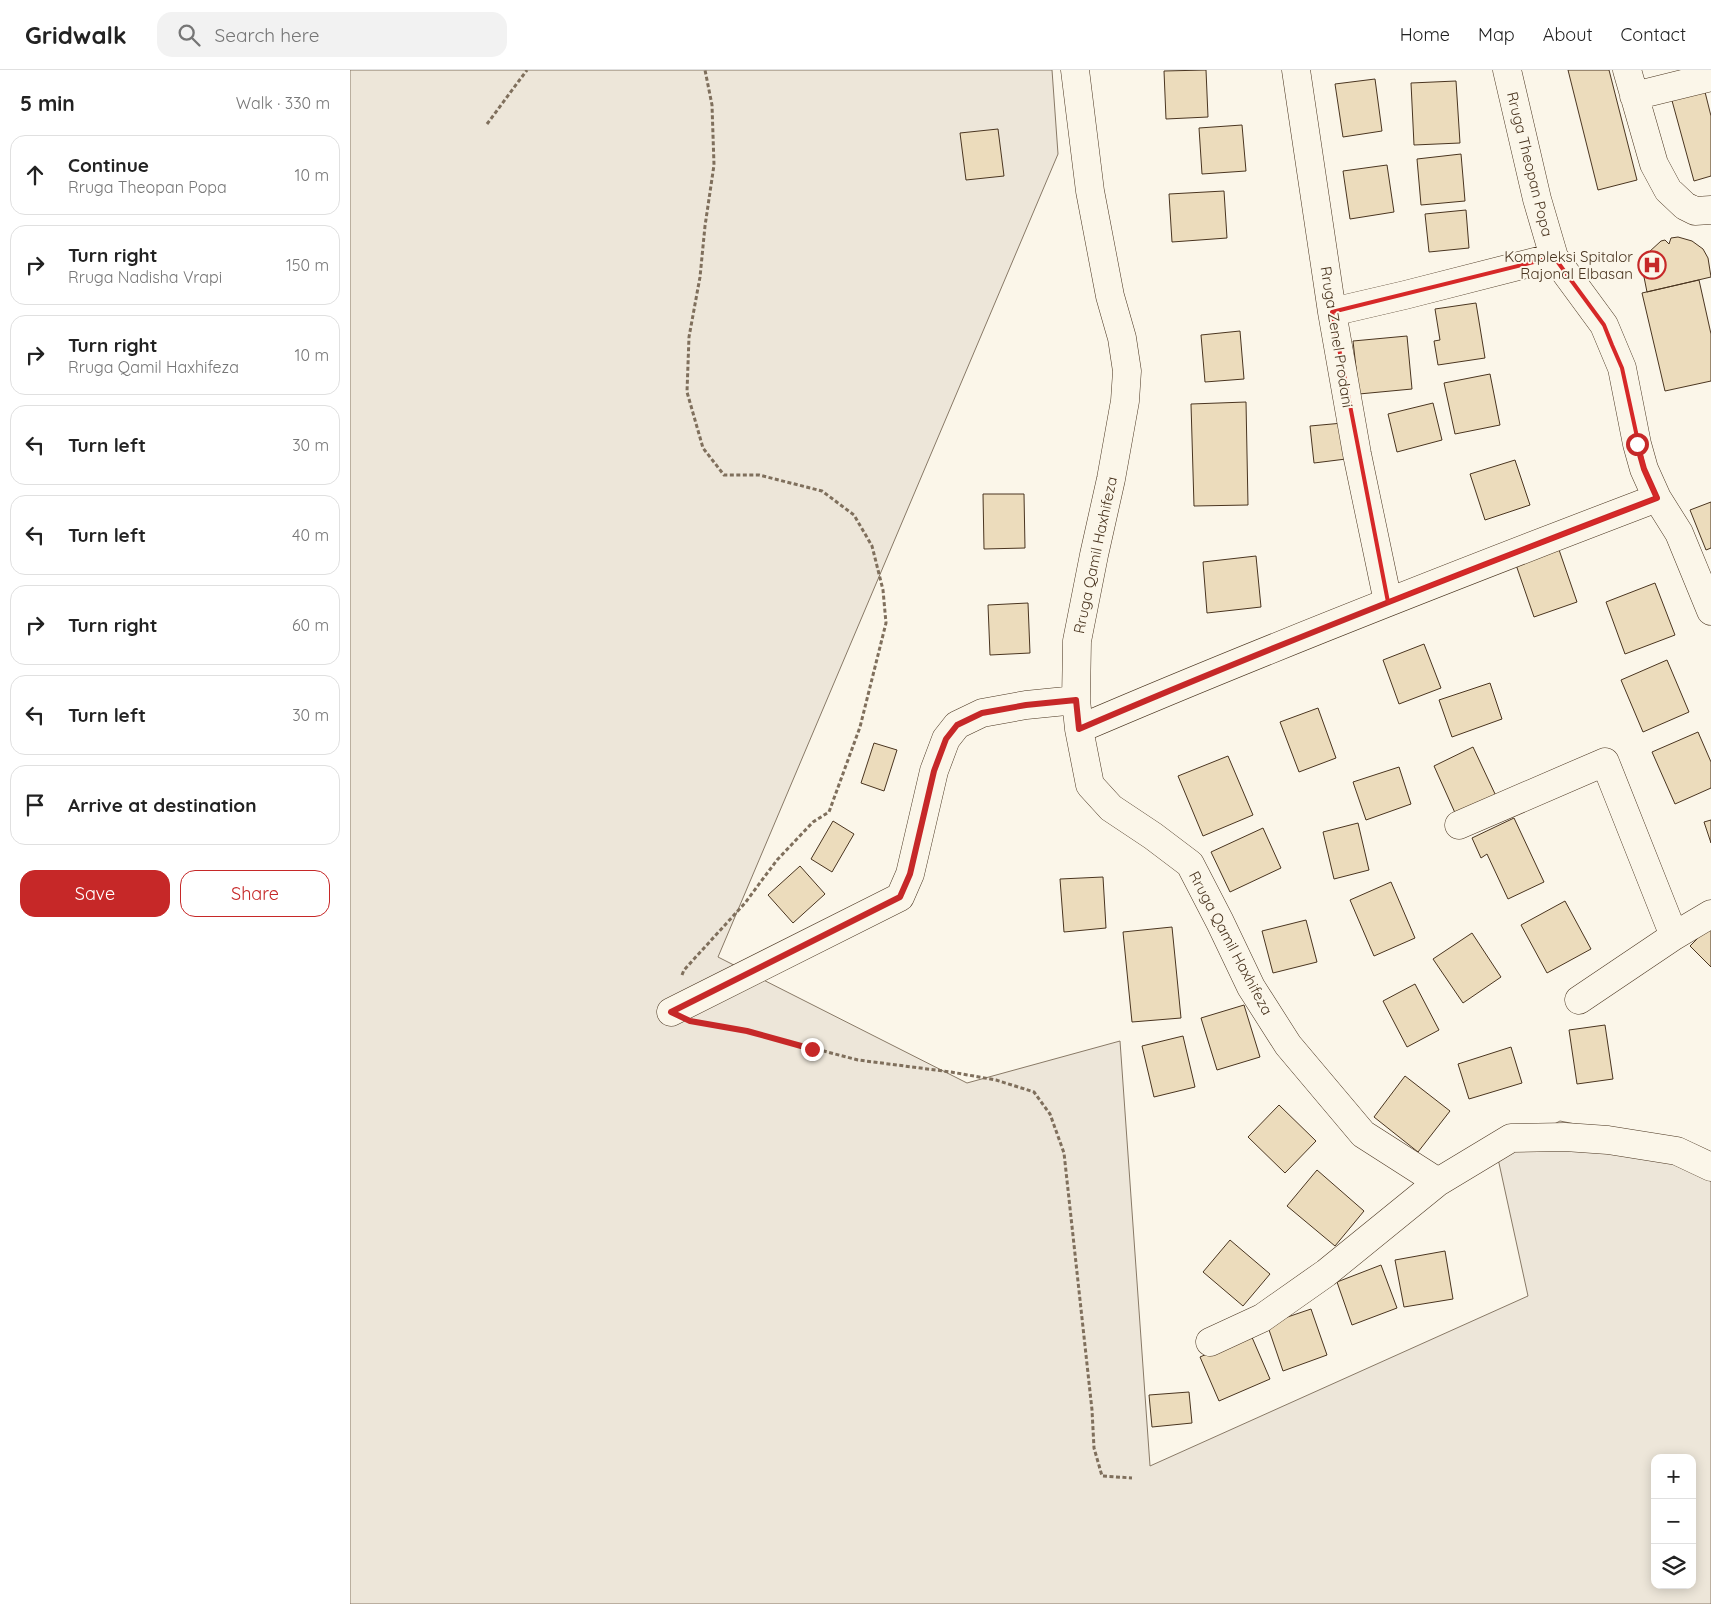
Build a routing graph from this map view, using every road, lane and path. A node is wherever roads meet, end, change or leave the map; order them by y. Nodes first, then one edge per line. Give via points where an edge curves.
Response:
1 (527, 70) edge
2 (705, 70) edge
3 (1075, 70) edge
4 (1296, 70) edge
5 (1507, 70) edge
6 (1627, 70) edge
7 (1711, 77) edge
8 (1634, 96) junction
9 (487, 124) dead end
10 (1711, 210) edge
11 (1554, 257) junction
12 (1332, 312) junction
13 (1657, 498) junction
14 (1388, 602) junction
15 (1711, 611) edge
16 (1076, 700) junction
17 (1079, 729) junction
18 (1459, 825) dead end
19 (1711, 914) edge
20 (1674, 936) junction
21 (1579, 1000) dead end
22 (671, 1012) junction
23 (1711, 1167) edge
24 (1438, 1182) junction
25 (1210, 1342) dead end
26 (1132, 1478) dead end

1 - 9 path
2 - 22 path via 712,105 714,165 690,337 687,392 703,448 724,475 759,475 822,491 854,515 872,546 883,590 886,623 860,727 829,812 813,822 777,860 745,903 684,970
3 - 16 street, Rruga Qamil Haxhifeza via 1090,191 1127,371 1111,479 1077,641
4 - 12 street, Rruga Zenel Prodani
5 - 11 street, Rruga Theopan Popa
6 - 8 street
7 - 8 street
8 - 10 street via 1654,164 1668,190 1695,211
11 - 12 street
11 - 13 street, Rruga Theopan Popa via 1604,325 1622,368 1637,444
12 - 14 street, Rruga Zenel Prodani
13 - 14 street
13 - 15 street, Rruga Theopan Popa via 1679,533
14 - 17 street via 1198,677
16 - 17 street, Rruga Qamil Haxhifeza
16 - 22 street via 982,713 957,725 946,739 934,771 910,874 900,897
17 - 24 street, Rruga Qamil Haxhifeza via 1090,784 1111,808 1190,864 1251,987 1288,1045 1363,1134
18 - 20 street via 1605,762
19 - 20 street
20 - 21 street
22 - 26 path via 690,1021 747,1031 858,1060 996,1080 1034,1092 1050,1114 1064,1153 1097,1457 1102,1476
23 - 24 street via 1677,1151 1608,1140 1511,1138
24 - 25 street via 1326,1273 1262,1318

